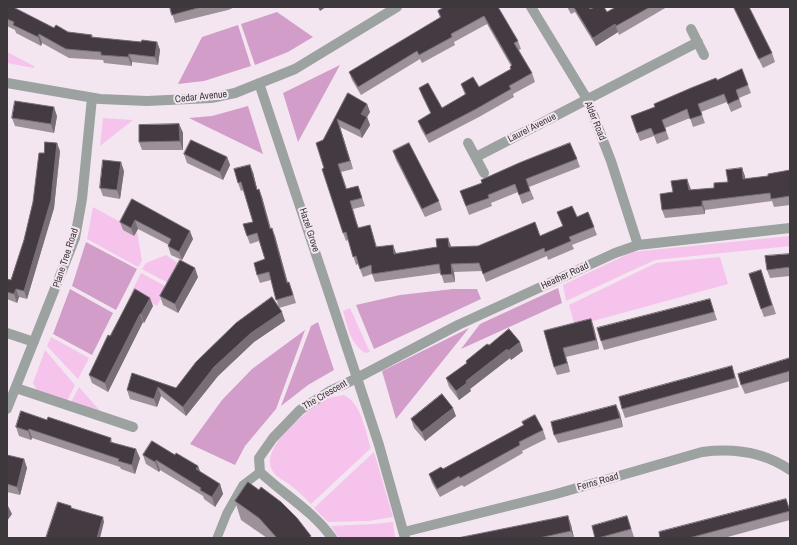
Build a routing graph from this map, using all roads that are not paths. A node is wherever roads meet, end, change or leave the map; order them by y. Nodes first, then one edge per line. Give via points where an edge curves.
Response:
1 (397, 7) edge
2 (531, 7) edge
3 (691, 29) dead end
4 (698, 42) junction
5 (704, 55) dead end
6 (259, 83) junction
7 (7, 84) edge
8 (92, 98) junction
9 (587, 99) junction
10 (468, 143) dead end
11 (476, 157) junction
12 (484, 173) dead end
13 (790, 228) edge
14 (638, 245) junction
15 (7, 333) edge
16 (34, 342) junction
17 (356, 378) junction
18 (16, 388) junction
19 (7, 409) edge
20 (133, 427) dead end
21 (790, 470) edge
22 (260, 472) junction
23 (404, 535) edge
24 (217, 538) edge
25 (332, 538) edge

1 - 6 street, Cedar Avenue via 300,66
2 - 9 street, Alder Road
3 - 4 street
4 - 5 street
4 - 9 street, Laurel Avenue
6 - 8 street, Cedar Avenue via 235,93 196,100
6 - 17 street, Hazel Grove
7 - 8 street, Cedar Avenue
8 - 16 street, Plane Tree Road via 82,199 75,238
9 - 11 street, Laurel Avenue
9 - 14 street, Alder Road via 611,161
10 - 11 street
11 - 12 street
13 - 14 street, Heather Road
14 - 17 street, Heather Road via 615,253 458,325
15 - 16 street
16 - 18 street, Plane Tree Road
17 - 22 street, The Crescent via 300,410 273,438 259,458
17 - 23 street, The Crescent
18 - 19 street, Plane Tree Road
18 - 20 street
21 - 23 street, Ferns Road via 756,453 719,450 702,452
22 - 24 lane via 243,485 227,513
22 - 25 street via 291,497

